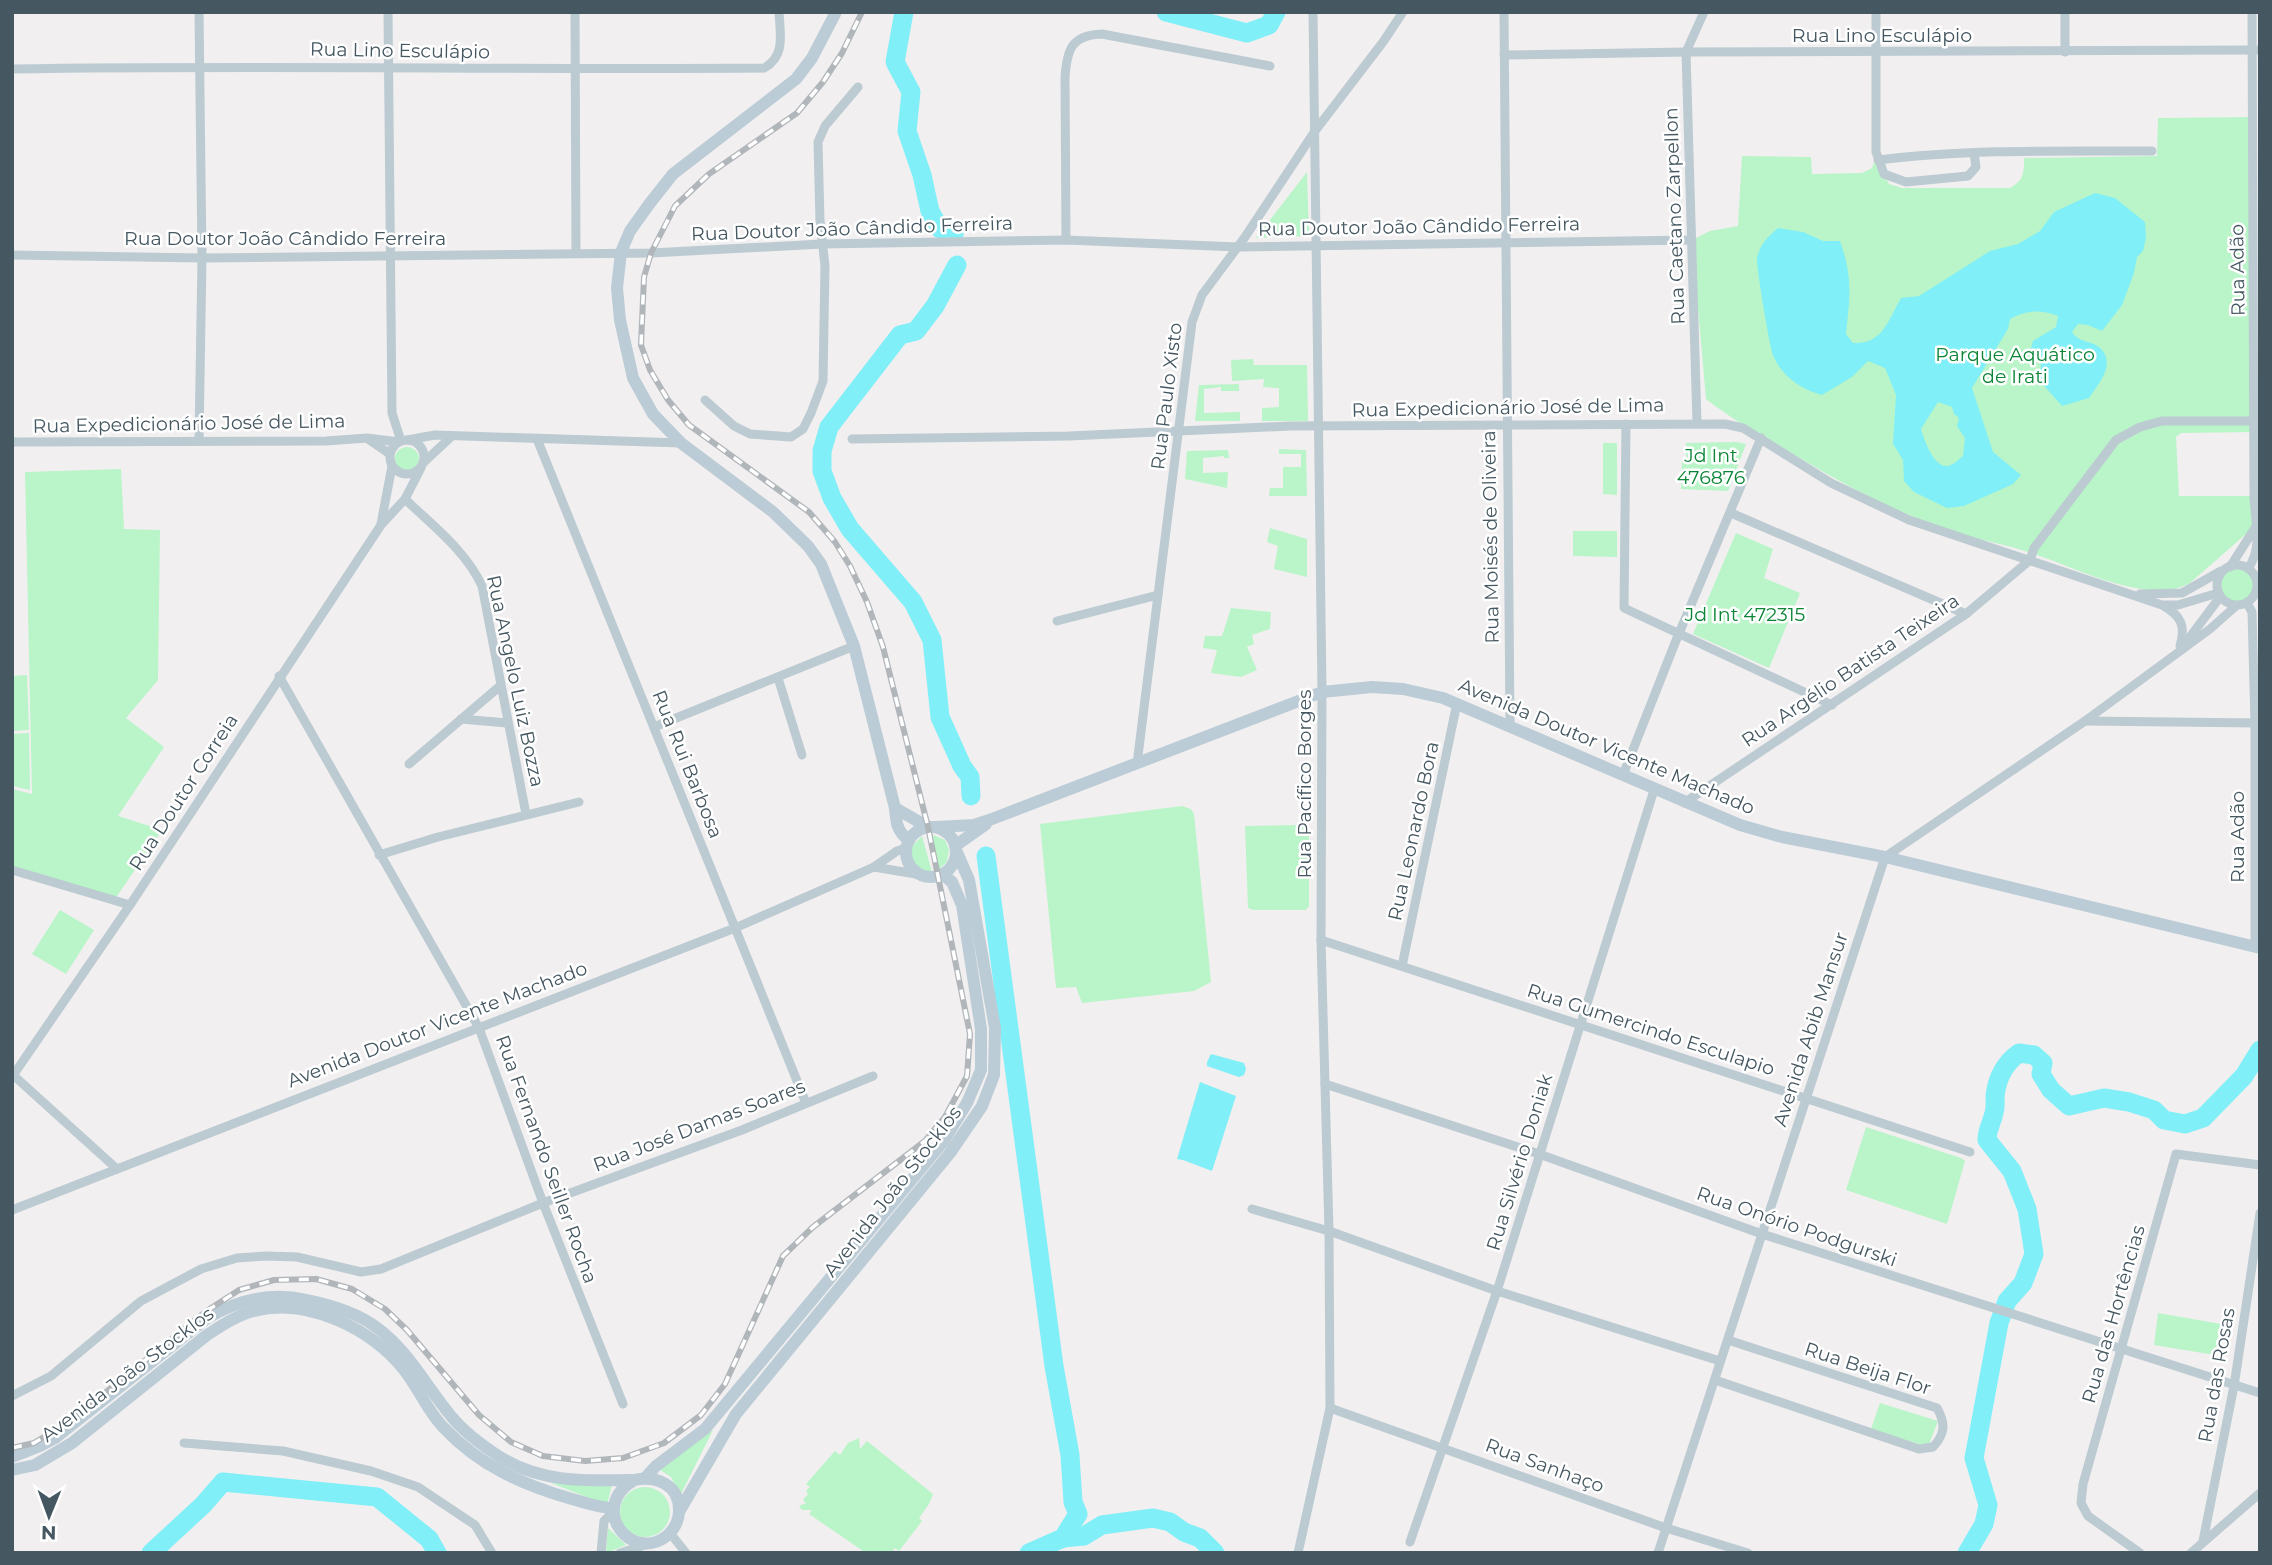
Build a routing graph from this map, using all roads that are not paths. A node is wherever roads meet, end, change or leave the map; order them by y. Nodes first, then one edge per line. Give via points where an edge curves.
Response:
1 (199, 12) edge
2 (388, 12) edge
3 (575, 12) edge
4 (779, 12) edge
5 (836, 12) edge
6 (1313, 12) edge
7 (1403, 12) edge
8 (1504, 12) edge
9 (1704, 12) edge
10 (1876, 12) edge
11 (2065, 12) edge
12 (2252, 12) edge
13 (2256, 50) edge
14 (1686, 52) junction
15 (2065, 52) junction
16 (1877, 53) junction
17 (1504, 55) junction
18 (201, 66) junction
19 (1270, 66) dead end
20 (389, 67) junction
21 (12, 69) edge
22 (576, 70) junction
23 (858, 87) dead end
24 (1315, 131) junction
25 (2152, 151) dead end
26 (1974, 153) junction
27 (1878, 160) junction
28 (2257, 230) edge
29 (1066, 240) junction
30 (1692, 240) junction
31 (1506, 241) junction
32 (822, 244) junction
33 (1318, 246) junction
34 (1238, 247) junction
35 (621, 252) junction
36 (576, 253) junction
37 (12, 255) edge
38 (391, 255) junction
39 (202, 258) junction
40 (705, 400) dead end
41 (2255, 421) junction
42 (1697, 423) junction
43 (1507, 424) junction
44 (1626, 424) junction
45 (1319, 426) junction
46 (1179, 430) junction
47 (452, 436) junction
48 (367, 438) junction
49 (1761, 438) junction
50 (200, 439) junction
51 (537, 439) junction
52 (852, 439) dead end
53 (402, 441) junction
54 (12, 442) edge
55 (681, 443) junction
56 (390, 454) junction
57 (392, 466) junction
58 (422, 466) junction
59 (405, 499) junction
60 (1731, 513) junction
61 (381, 525) junction
62 (2255, 528) junction
63 (2030, 560) junction
64 (2227, 568) junction
65 (2253, 572) edge
66 (2128, 593) junction
67 (2257, 593) edge
68 (1158, 595) junction
69 (2219, 595) junction
70 (2162, 605) junction
71 (2236, 606) junction
72 (2253, 608) edge
73 (1966, 614) junction
74 (1057, 621) dead end
75 (1679, 632) junction
76 (854, 646) junction
77 (2179, 651) junction
78 (279, 676) junction
79 (778, 678) junction
80 (500, 686) junction
81 (1322, 692) junction
82 (1457, 704) junction
83 (1832, 705) junction
84 (461, 719) junction
85 (2085, 721) junction
86 (507, 723) junction
87 (2258, 723) edge
88 (1510, 726) junction
89 (654, 727) junction
90 (802, 755) dead end
91 (409, 764) dead end
92 (1137, 764) junction
93 (1623, 775) junction
94 (1654, 790) junction
95 (579, 802) dead end
96 (1685, 803) junction
97 (895, 808) junction
98 (526, 814) junction
99 (992, 819) junction
100 (932, 827) junction
101 (908, 844) junction
102 (956, 848) junction
103 (379, 855) junction
104 (1885, 857) junction
105 (873, 867) junction
106 (12, 870) edge
107 (942, 874) junction
108 (922, 875) junction
109 (130, 905) junction
110 (735, 928) junction
111 (1321, 940) junction
112 (2257, 947) edge
113 (1402, 966) junction
114 (1581, 1024) junction
115 (480, 1028) junction
116 (13, 1075) edge
117 (873, 1076) dead end
118 (1325, 1084) junction
119 (1806, 1098) junction
120 (806, 1103) junction
121 (1970, 1152) dead end
122 (1539, 1154) junction
123 (2260, 1166) edge
124 (117, 1169) junction
125 (543, 1202) junction
126 (1252, 1209) dead end
127 (12, 1210) edge
128 (2260, 1213) edge
129 (1329, 1231) junction
130 (1762, 1234) junction
131 (1497, 1291) junction
132 (1728, 1340) junction
133 (2122, 1350) junction
134 (1720, 1361) junction
135 (1714, 1380) junction
136 (2234, 1386) junction
137 (2260, 1394) edge
138 (12, 1396) edge
139 (623, 1404) dead end
140 (1330, 1408) junction
141 (184, 1443) dead end
142 (1442, 1447) junction
143 (12, 1457) edge
144 (12, 1471) edge
145 (639, 1479) junction
146 (2260, 1493) edge
147 (614, 1510) junction
148 (679, 1513) junction
149 (1666, 1528) junction
150 (670, 1533) junction
151 (2203, 1541) junction
152 (654, 1542) junction
153 (1410, 1542) dead end
154 (492, 1553) edge
155 (601, 1553) edge
156 (620, 1553) edge
157 (686, 1553) edge
158 (1298, 1553) edge
159 (1658, 1553) edge
160 (1748, 1553) edge
161 (2140, 1553) edge
162 (2191, 1553) edge

1 - 18 street
2 - 20 street
3 - 22 street
4 - 22 street, Rua Lino Esculápio via 780,52 764,68
5 - 35 main road via 796,79 673,174 630,231
6 - 24 street, Rua Pacífico Borges
7 - 24 street, Rua Paulo Xisto
8 - 17 street, Rua Moisés de Oliveira
9 - 14 street, Rua Caetano Zarpellon
10 - 16 street
11 - 15 street
12 - 13 street, Rua Adão
13 - 15 street, Rua Lino Esculápio
13 - 28 street, Rua Adão
14 - 16 street, Rua Lino Esculápio
14 - 17 street, Rua Lino Esculápio
14 - 30 street, Rua Caetano Zarpellon
15 - 16 street, Rua Lino Esculápio
16 - 27 street
17 - 31 street, Rua Moisés de Oliveira
18 - 20 street, Rua Lino Esculápio
18 - 21 street, Rua Lino Esculápio
18 - 39 street
19 - 29 street via 1102,34 1076,41 1068,52 1065,78
20 - 22 street, Rua Lino Esculápio
20 - 38 street
22 - 36 street
23 - 32 street via 825,126 818,142
24 - 33 street, Rua Pacífico Borges
24 - 34 street, Rua Paulo Xisto
25 - 26 street
26 - 27 street
26 - 27 street via 1976,167 1968,176 1906,182 1884,174
28 - 41 street, Rua Adão
29 - 32 street, Rua Doutor João Cândido Ferreira
29 - 34 street, Rua Doutor João Cândido Ferreira
30 - 31 street, Rua Doutor João Cândido Ferreira
30 - 42 street, Rua Caetano Zarpellon
31 - 33 street, Rua Doutor João Cândido Ferreira
31 - 43 street, Rua Moisés de Oliveira
32 - 35 street, Rua Doutor João Cândido Ferreira
32 - 40 street via 823,381 803,429 791,437 750,434
33 - 34 street, Rua Doutor João Cândido Ferreira
33 - 45 street, Rua Pacífico Borges
34 - 46 street, Rua Paulo Xisto via 1202,295 1192,322
35 - 36 street, Rua Doutor João Cândido Ferreira
35 - 55 main road via 620,320 633,378 653,414
36 - 38 street, Rua Doutor João Cândido Ferreira
37 - 39 street, Rua Doutor João Cândido Ferreira
38 - 39 street, Rua Doutor João Cândido Ferreira
38 - 53 street via 393,413
39 - 50 street
41 - 62 street, Rua Adão
41 - 63 street, Rua Argélio Batista Teixeira via 2162,421 2116,440 2034,548
42 - 44 street, Rua Expedicionário José de Lima
42 - 49 street, Rua Expedicionário José de Lima via 1743,428
43 - 44 street, Rua Expedicionário José de Lima
43 - 45 street, Rua Expedicionário José de Lima
43 - 88 street, Rua Moisés de Oliveira
44 - 75 street via 1624,608
45 - 46 street, Rua Expedicionário José de Lima
45 - 81 street, Rua Pacífico Borges
46 - 52 street, Rua Expedicionário José de Lima
46 - 68 street, Rua Paulo Xisto
47 - 51 street, Rua Expedicionário José de Lima
47 - 53 street, Rua Expedicionário José de Lima
47 - 58 street
48 - 50 street, Rua Expedicionário José de Lima
48 - 53 street, Rua Expedicionário José de Lima
48 - 56 street, Rua Expedicionário José de Lima
49 - 60 street
49 - 63 street, Rua Expedicionário José de Lima via 1831,484 1909,520
50 - 54 street, Rua Expedicionário José de Lima
51 - 55 street, Rua Expedicionário José de Lima
51 - 89 street, Rua Rui Barbosa
53 - 56 street
53 - 58 street via 421,447
55 - 76 main road via 773,512 808,546 829,581
56 - 57 street
57 - 58 street via 406,475
57 - 61 street, Rua Doutor Correia
58 - 59 street, Rua Doutor Correia
59 - 61 street, Rua Doutor Correia
59 - 80 street, Rua Angelo Luiz Bozza via 474,569 482,586
60 - 73 street
60 - 75 street
61 - 78 street, Rua Doutor Correia
62 - 64 street
62 - 65 street, Rua Adão
63 - 66 street, Rua Expedicionário José de Lima
63 - 73 street, Rua Argélio Batista Teixeira
64 - 65 street via 2242,566
64 - 66 street, Rua Expedicionário José de Lima via 2182,593
64 - 69 street via 2218,578
65 - 67 street
66 - 70 street, Rua Expedicionário José de Lima
67 - 72 street
68 - 74 street
68 - 92 street, Rua Paulo Xisto
69 - 70 street, Rua Expedicionário José de Lima
69 - 71 street
69 - 77 street
70 - 77 street via 2182,622
71 - 72 street
71 - 77 street
72 - 87 street, Rua Adão
73 - 83 street, Rua Argélio Batista Teixeira
75 - 83 street
75 - 93 street
76 - 79 street
76 - 97 main road
77 - 85 street
78 - 103 street, Rua Fernando Seiller Rocha
78 - 109 street, Rua Doutor Correia
79 - 89 street
79 - 90 street
80 - 84 street
80 - 86 street, Rua Angelo Luiz Bozza
81 - 82 main road, Avenida Doutor Vicente Machado via 1402,689
81 - 92 main road, Avenida Doutor Vicente Machado
81 - 111 street, Rua Pacífico Borges
82 - 88 main road, Avenida Doutor Vicente Machado
82 - 113 street, Rua Leonardo Bora
83 - 96 street, Rua Argélio Batista Teixeira
84 - 86 street
84 - 91 street
85 - 87 street
85 - 104 street
86 - 98 street, Rua Angelo Luiz Bozza
87 - 112 street, Rua Adão
88 - 93 main road, Avenida Doutor Vicente Machado
89 - 110 street, Rua Rui Barbosa
92 - 99 main road, Avenida Doutor Vicente Machado
93 - 94 main road, Avenida Doutor Vicente Machado
94 - 96 main road, Avenida Doutor Vicente Machado
94 - 114 street, Rua Silvério Doniak
95 - 98 street
96 - 104 main road, Avenida Doutor Vicente Machado via 1782,837
97 - 100 main road
97 - 101 main road via 897,828
98 - 103 street
99 - 100 main road, Avenida Doutor Vicente Machado via 974,825
99 - 102 main road, Avenida Doutor Vicente Machado
100 - 101 main road via 920,829
100 - 102 main road via 950,835
101 - 105 street, Avenida Doutor Vicente Machado
101 - 108 main road via 910,864
102 - 107 main road via 952,866
102 - 148 main road, Avenida João Stocklos via 969,880 995,1028 994,1075 982,1106 950,1153 736,1414
103 - 115 street, Rua Fernando Seiller Rocha
104 - 112 main road, Avenida Doutor Vicente Machado
104 - 119 street, Avenida Abib Mansur
105 - 108 street
105 - 110 street, Avenida Doutor Vicente Machado
106 - 109 street
107 - 108 main road
107 - 145 main road, Avenida João Stocklos via 952,882 962,905 981,1029 981,1070 967,1103 943,1142 705,1429
109 - 116 street, Rua Doutor Correia
110 - 115 street, Avenida Doutor Vicente Machado
110 - 120 street, Rua Rui Barbosa
111 - 113 street, Rua Gumercindo Esculapio
111 - 118 street, Rua Pacífico Borges
113 - 114 street, Rua Gumercindo Esculapio
114 - 119 street, Rua Gumercindo Esculapio
114 - 122 street, Rua Silvério Doniak
115 - 124 street, Avenida Doutor Vicente Machado
115 - 125 street, Rua Fernando Seiller Rocha
116 - 124 street
117 - 120 street, Rua José Damas Soares
118 - 122 street, Rua Onório Podgurski
118 - 129 street, Rua Pacífico Borges
119 - 121 street, Rua Gumercindo Esculapio
119 - 130 street, Avenida Abib Mansur
120 - 125 street, Rua José Damas Soares
122 - 130 street, Rua Onório Podgurski
122 - 131 street, Rua Silvério Doniak
123 - 133 street, Rua das Hortências via 2176,1154
124 - 127 street, Avenida Doutor Vicente Machado
125 - 138 street, Rua José Damas Soares via 381,1269 361,1272 297,1257 266,1256 237,1258 201,1269 141,1301 51,1376
125 - 139 street, Rua Fernando Seiller Rocha
126 - 129 street
128 - 136 street, Rua das Rosas
129 - 131 street
129 - 140 street, Rua Pacífico Borges
130 - 132 street, Avenida Abib Mansur
130 - 133 street, Rua Onório Podgurski
131 - 134 street
131 - 142 street, Rua Silvério Doniak
132 - 134 street, Avenida Abib Mansur
132 - 135 street, Rua Beija Flor via 1937,1408 1944,1421 1942,1437 1933,1447 1919,1449
133 - 136 street, Rua Onório Podgurski
133 - 161 street, Rua das Hortências via 2081,1503 2088,1516
134 - 135 street, Avenida Abib Mansur
135 - 149 street, Avenida Abib Mansur
136 - 137 street, Rua Onório Podgurski
136 - 151 street, Rua das Rosas
140 - 142 street, Rua Sanhaço
140 - 158 street, Rua Pacífico Borges
141 - 154 street via 283,1451 372,1471 418,1487 475,1525
142 - 149 street, Rua Sanhaço
142 - 153 street, Rua Silvério Doniak
143 - 145 main road, Avenida João Stocklos via 55,1438 216,1312 252,1299 278,1297 331,1305 376,1326 408,1357 452,1418 516,1466 565,1480
144 - 147 main road, Avenida João Stocklos via 35,1465 72,1443 225,1323 276,1307 327,1317 371,1340 403,1369 443,1427 492,1468 543,1490
145 - 147 main road, Avenida João Stocklos via 625,1485
145 - 148 main road, Avenida João Stocklos via 666,1484 678,1502
146 - 151 street
147 - 152 main road via 622,1533 641,1543
147 - 155 street via 604,1521
148 - 150 main road, Avenida João Stocklos
149 - 159 street, Avenida Abib Mansur
149 - 160 street, Rua Sanhaço
150 - 152 main road
150 - 157 street
151 - 162 street
152 - 156 street

